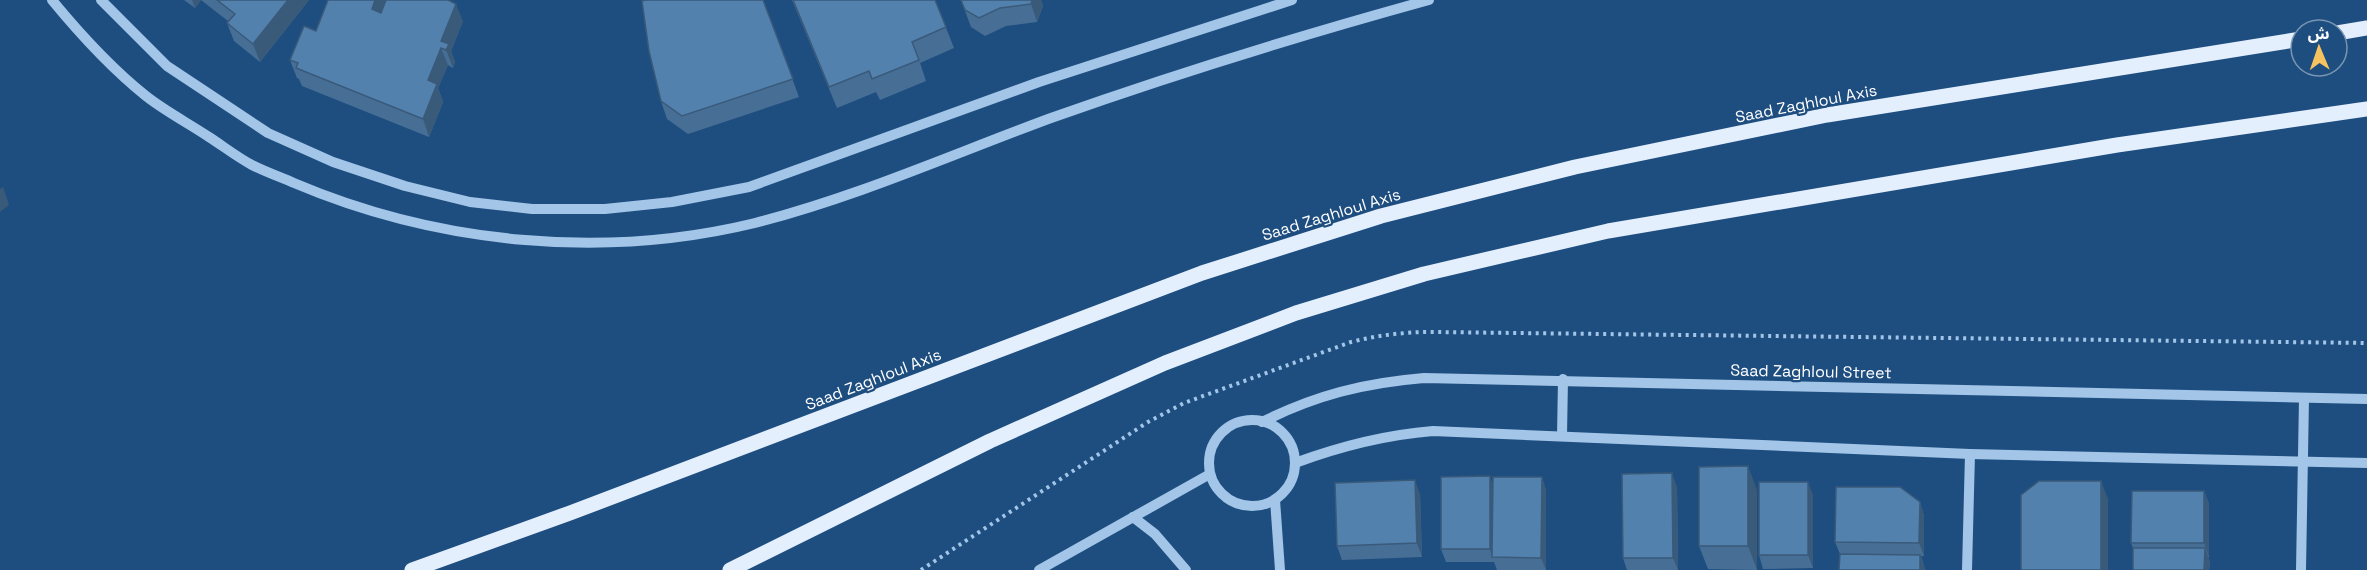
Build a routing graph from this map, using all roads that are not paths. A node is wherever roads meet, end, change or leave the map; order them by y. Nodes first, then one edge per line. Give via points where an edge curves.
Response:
1 (52, 0) edge
2 (101, 0) edge
3 (1292, 0) edge
4 (1426, 0) edge
5 (2367, 28) edge
6 (2349, 31) edge
7 (2289, 41) edge
8 (2367, 109) edge
9 (1563, 379) junction
10 (2304, 398) junction
11 (2367, 399) edge
12 (1262, 422) junction
13 (1562, 436) junction
14 (1970, 454) junction
15 (2303, 462) junction
16 (1295, 463) junction
17 (2367, 463) edge
18 (1210, 474) junction
19 (1275, 500) junction
20 (1133, 517) junction
21 (436, 560) junction
22 (412, 570) edge
23 (452, 570) edge
24 (730, 570) edge
25 (1039, 570) edge
26 (1186, 570) edge
27 (1280, 570) edge
28 (1967, 570) edge
29 (2301, 570) edge

1 - 4 street via 83,37 147,96 252,165 326,197 446,229 538,241 610,242 705,232 822,204 1053,118 1245,54
2 - 3 street via 167,66 268,133 333,162 470,202 604,209 672,202 748,187 1039,82
5 - 6 main road
7 - 21 main road, Saad Zaghloul Axis via 1827,115 1575,167 1381,216 1202,273 570,513
8 - 24 main road via 2117,145 1608,231 1424,274 1296,313 1165,363 990,441
9 - 10 street, Saad Zaghloul Street
9 - 12 street, Saad Zaghloul Street via 1390,381 1324,395
9 - 13 street
10 - 11 street, Saad Zaghloul Street
10 - 15 street
12 - 16 street via 1286,436
12 - 18 street via 1233,425 1222,434 1213,445
13 - 14 street
13 - 16 street via 1433,431 1398,434
14 - 15 street
14 - 28 street
15 - 17 street
15 - 29 street
16 - 19 street via 1289,484
18 - 19 street via 1216,486 1236,503 1256,506
18 - 20 street
19 - 27 street
20 - 25 street
20 - 26 street via 1155,534
21 - 22 main road, Saad Zaghloul Axis
21 - 23 main road

